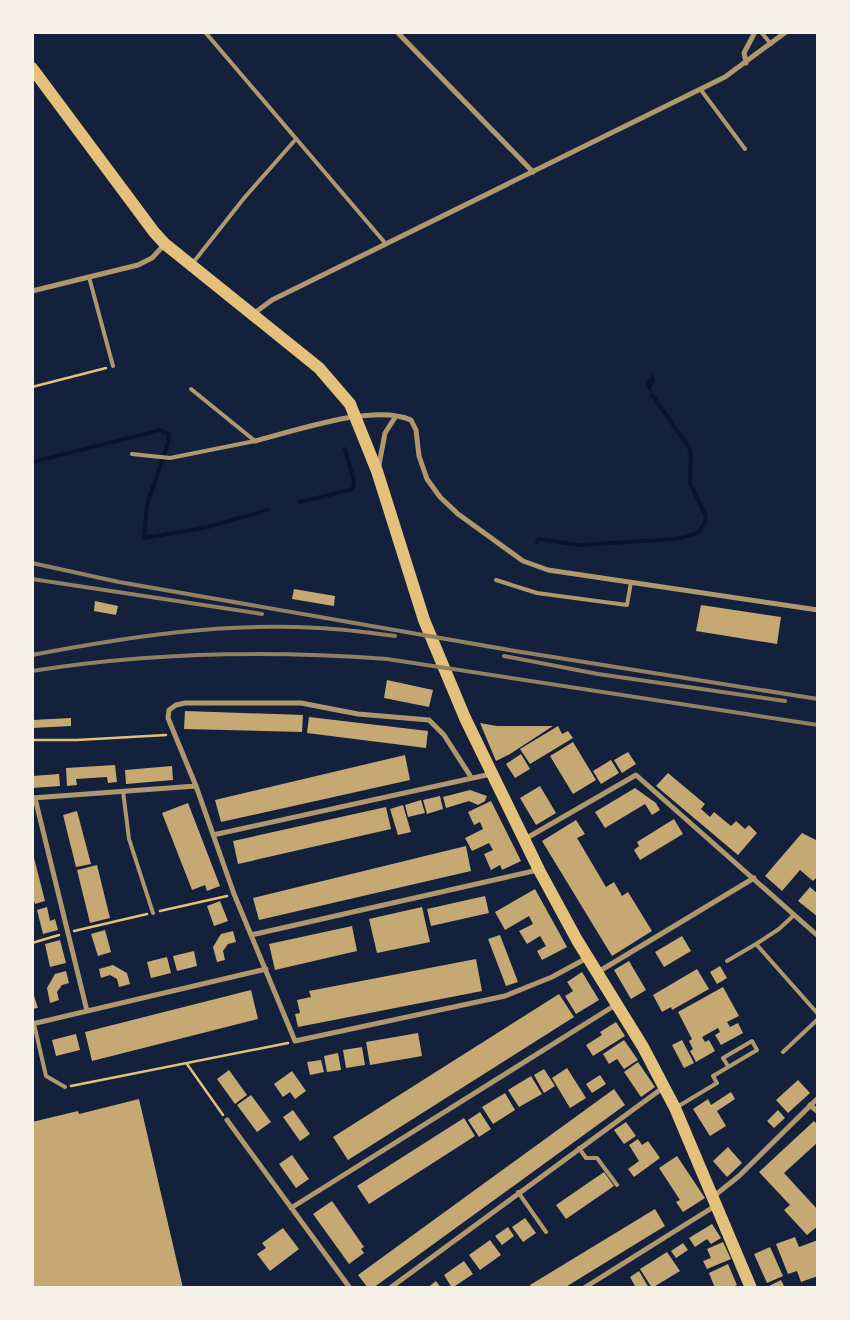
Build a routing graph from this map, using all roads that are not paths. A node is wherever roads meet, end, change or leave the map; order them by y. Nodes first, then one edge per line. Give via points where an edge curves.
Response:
1 (205, 32) edge
2 (397, 32) edge
3 (755, 32) edge
4 (760, 32) edge
5 (786, 32) edge
6 (771, 44) junction
7 (746, 62) junction
8 (32, 68) edge
9 (701, 90) junction
10 (296, 140) junction
11 (745, 149) dead end
12 (534, 172) junction
13 (165, 244) junction
14 (386, 244) junction
15 (191, 265) junction
16 (89, 277) junction
17 (32, 291) edge
18 (253, 314) junction
19 (113, 366) road end
20 (191, 390) dead end
21 (356, 415) junction
22 (396, 416) junction
23 (255, 440) junction
24 (132, 454) dead end
25 (377, 471) junction
26 (496, 580) dead end
27 (630, 582) junction
28 (818, 610) edge
29 (492, 774) junction
30 (471, 777) junction
31 (196, 786) junction
32 (123, 791) junction
33 (34, 798) edge
34 (213, 835) junction
35 (525, 839) junction
36 (540, 870) junction
37 (754, 878) junction
38 (153, 912) road end
39 (794, 915) junction
40 (251, 935) junction
41 (818, 936) edge
42 (756, 944) junction
43 (588, 958) junction
44 (728, 961) dead end
45 (266, 969) junction
46 (597, 973) junction
47 (617, 1004) junction
48 (87, 1011) junction
49 (818, 1014) edge
50 (818, 1020) edge
51 (33, 1024) edge
52 (783, 1052) dead end
53 (728, 1066) junction
54 (65, 1087) road end
55 (664, 1087) junction
56 (818, 1098) edge
57 (810, 1105) junction
58 (675, 1108) junction
59 (818, 1112) edge
60 (227, 1120) road end
61 (579, 1148) junction
62 (617, 1185) dead end
63 (518, 1192) junction
64 (715, 1201) junction
65 (290, 1208) junction
66 (546, 1232) dead end
67 (350, 1288) edge
68 (390, 1288) edge
69 (584, 1288) edge
70 (751, 1288) edge

1 - 10 lane
2 - 12 street
3 - 7 street via 744,52
4 - 6 lane
5 - 6 street
6 - 7 street
7 - 9 street
8 - 13 highway via 88,140 142,218
9 - 11 lane
9 - 12 street
10 - 14 lane
10 - 15 lane
12 - 14 street
13 - 15 highway
13 - 16 street via 146,262
14 - 18 street via 272,300
15 - 18 highway
16 - 17 street
16 - 19 lane
18 - 21 highway via 319,368 340,390
20 - 23 lane
21 - 22 street
21 - 23 street
21 - 25 highway
22 - 25 street via 385,434
22 - 27 street via 411,420 427,479 440,497 522,561 548,570
23 - 24 lane via 170,458
25 - 29 highway via 424,620
26 - 27 lane via 537,592 627,605
27 - 28 street
29 - 30 street
29 - 35 highway
30 - 31 street via 444,735 429,720 358,714 301,703 185,703 169,710 168,718
30 - 34 street
31 - 32 street
31 - 34 street
32 - 33 street
32 - 38 lane via 129,839
33 - 48 street
34 - 40 street
35 - 36 highway
35 - 37 street via 636,775
36 - 40 street
36 - 43 highway
37 - 39 street
37 - 46 street
39 - 41 street
39 - 42 lane
40 - 45 street
42 - 44 lane
42 - 49 lane
43 - 45 street via 529,987 484,1002 295,1041
43 - 46 highway
45 - 48 street
46 - 47 highway
47 - 55 highway
47 - 65 street
48 - 51 street
50 - 52 lane
51 - 54 lane via 46,1076
53 - 53 lane via 757,1050 752,1041 723,1058
53 - 58 lane via 713,1076 717,1083
55 - 58 highway
55 - 61 street
56 - 57 street
57 - 59 street
57 - 64 street
58 - 64 highway
60 - 65 street
61 - 62 lane via 586,1158 596,1158
61 - 63 street
63 - 66 lane
63 - 68 street
64 - 69 street
64 - 70 highway
65 - 67 street

